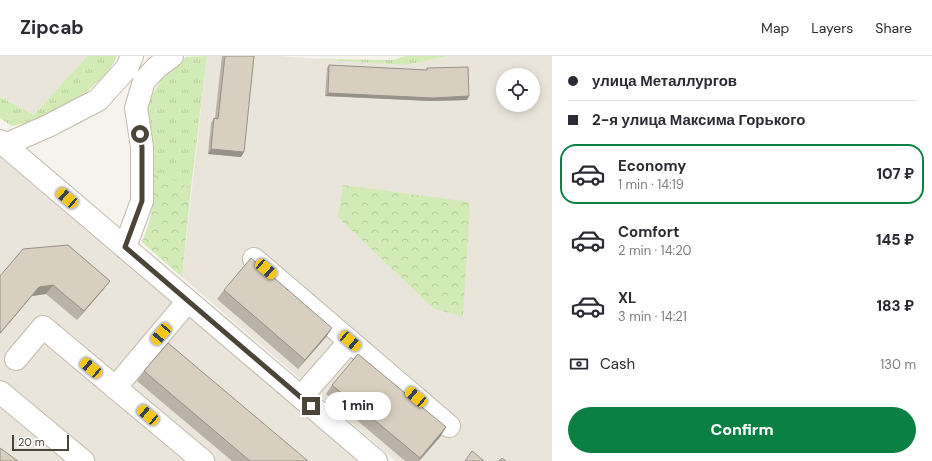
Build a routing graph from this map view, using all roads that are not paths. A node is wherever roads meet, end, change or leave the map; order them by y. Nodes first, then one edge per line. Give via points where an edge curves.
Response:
1 (172, 56) edge
2 (129, 62) edge
3 (144, 81) junction
4 (2, 143) edge
5 (125, 247) junction
6 (254, 259) edge
7 (188, 301) junction
8 (350, 341) junction
9 (16, 359) dead end
10 (115, 388) junction
11 (0, 392) edge
12 (301, 397) junction
13 (449, 426) dead end
14 (83, 461) edge
15 (203, 461) edge
16 (376, 461) edge

1 - 3 street
2 - 3 street
2 - 4 street via 98,100 48,126
3 - 5 street via 136,108 142,147 142,201
4 - 5 street
5 - 7 street
6 - 8 street
7 - 10 street
7 - 12 street
8 - 12 street
8 - 13 street
9 - 10 street via 43,327
10 - 15 street
11 - 14 street
12 - 16 street

